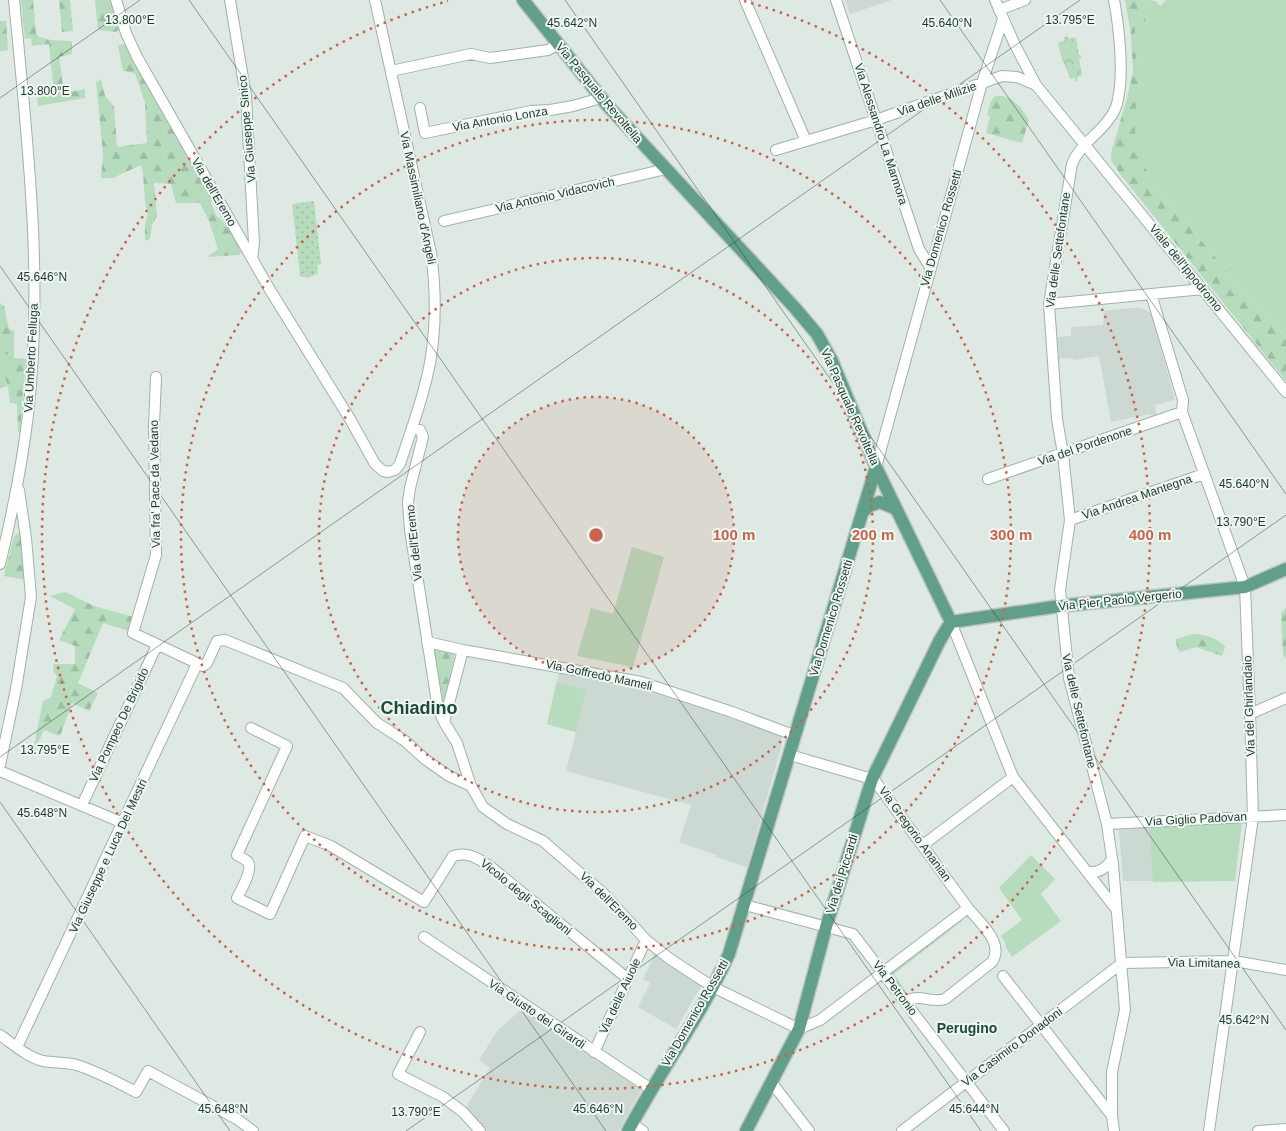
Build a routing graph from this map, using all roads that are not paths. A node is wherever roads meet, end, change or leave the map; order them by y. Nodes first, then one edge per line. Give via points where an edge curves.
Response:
1 (14, 0) edge
2 (116, 0) edge
3 (230, 0) edge
4 (375, 0) edge
5 (523, 0) edge
6 (745, 0) edge
7 (836, 0) edge
8 (995, 0) edge
9 (1025, 0) edge
10 (1114, 0) edge
11 (1001, 14) junction
12 (558, 44) junction
13 (391, 71) junction
14 (982, 83) junction
15 (1036, 85) junction
16 (601, 98) junction
17 (420, 108) dead end
18 (876, 120) junction
19 (806, 141) junction
20 (1085, 144) junction
21 (776, 150) dead end
22 (666, 169) junction
23 (444, 221) dead end
24 (252, 259) junction
25 (930, 267) junction
26 (1203, 289) junction
27 (1151, 294) junction
28 (1049, 304) junction
29 (156, 377) dead end
30 (1286, 392) edge
31 (1182, 412) junction
32 (412, 427) junction
33 (1063, 454) junction
34 (876, 467) junction
35 (1204, 474) junction
36 (988, 479) dead end
37 (18, 485) junction
38 (896, 509) junction
39 (863, 512) junction
40 (1070, 520) junction
41 (0, 564) edge
42 (1286, 569) edge
43 (1245, 587) junction
44 (1060, 606) junction
45 (951, 622) junction
46 (427, 642) junction
47 (157, 645) junction
48 (463, 650) junction
49 (197, 664) junction
50 (1286, 698) edge
51 (1250, 714) junction
52 (444, 722) junction
53 (252, 728) dead end
54 (796, 736) junction
55 (790, 755) junction
56 (0, 765) edge
57 (0, 770) edge
58 (1013, 777) junction
59 (872, 779) junction
60 (471, 786) junction
61 (82, 805) junction
62 (1286, 815) edge
63 (1253, 816) junction
64 (123, 823) junction
65 (1106, 824) junction
66 (923, 846) junction
67 (1112, 859) junction
68 (1088, 872) junction
69 (745, 905) junction
70 (968, 908) junction
71 (1117, 910) junction
72 (826, 927) junction
73 (424, 937) dead end
74 (646, 940) junction
75 (1234, 961) junction
76 (1122, 963) junction
77 (1286, 970) edge
78 (883, 972) junction
79 (1003, 976) dead end
80 (628, 979) junction
81 (713, 987) junction
82 (906, 1002) junction
83 (1041, 1025) junction
84 (799, 1029) junction
85 (420, 1032) dead end
86 (0, 1035) edge
87 (17, 1047) junction
88 (594, 1052) junction
89 (967, 1082) junction
90 (772, 1083) junction
91 (651, 1089) junction
92 (1112, 1116) junction
93 (630, 1128) edge
94 (1286, 1129) edge
95 (253, 1131) edge
96 (480, 1131) edge
97 (643, 1131) edge
98 (746, 1131) edge
99 (809, 1131) edge
100 (902, 1131) edge
101 (1004, 1131) edge
102 (1114, 1131) edge
103 (1209, 1131) edge
104 (1258, 1131) edge

1 - 37 street, Via Umberto Felluga via 31,191 34,287 33,353
2 - 24 street, Via dell'Eremo via 137,57
3 - 24 street, Via Giuseppe Sinico via 247,106 254,243
4 - 13 street, Via Massimiliano d'Angeli
5 - 12 main road, Via Pasquale Revoltella
6 - 19 street
7 - 18 street, Via Alessandro La Marmora
8 - 11 street, Viale dell'Ippodromo
9 - 11 street
10 - 20 street, Via delle Settefontane via 1120,62 1118,100 1107,122
11 - 14 street, Via Domenico Rossetti
11 - 15 street, Viale dell'Ippodromo
12 - 13 street via 548,50 490,58 471,54
12 - 16 main road, Via Pasquale Revoltella
13 - 32 street, Via Massimiliano d'Angeli via 435,283 433,342
14 - 15 street, Via delle Milizie via 1008,76
14 - 18 street, Via delle Milizie
14 - 25 street, Via Domenico Rossetti
15 - 20 street, Viale dell'Ippodromo
16 - 17 street, Via Antonio Lonza via 425,133
16 - 22 main road, Via Pasquale Revoltella
18 - 19 street, Via delle Milizie
18 - 25 street, Via Alessandro La Marmora via 919,249
19 - 21 street, Via delle Milizie
20 - 26 street, Viale dell'Ippodromo
20 - 28 street, Via delle Settefontane via 1072,164
22 - 23 street, Via Antonio Vidacovich
22 - 34 main road, Via Pasquale Revoltella via 816,334 832,361
24 - 32 street, Via dell'Eremo via 379,468 388,472 400,464
25 - 34 street, Via Domenico Rossetti
26 - 27 street
26 - 30 street, Viale dell'Ippodromo
27 - 28 street
27 - 31 street, Via del Ghirlandaio via 1184,400
28 - 33 street, Via delle Settefontane via 1057,419
29 - 47 street, Via fra' Pace da Vedano via 156,555 133,633
31 - 33 street, Via del Pordenone
31 - 35 street, Via del Ghirlandaio
32 - 46 street, Via dell'Eremo via 420,430 423,437 408,502
33 - 36 street, Via del Pordenone
33 - 40 street, Via delle Settefontane
34 - 38 main road, Via Pasquale Revoltella
34 - 39 main road, Via Domenico Rossetti
35 - 40 street, Via Andrea Mantegna
35 - 43 street, Via del Ghirlandaio
37 - 41 street, Via Umberto Felluga
37 - 56 street via 31,597
38 - 39 main road via 880,502
38 - 45 main road, Via Pasquale Revoltella
39 - 54 main road, Via Domenico Rossetti
40 - 44 street, Via delle Settefontane via 1060,576
42 - 43 main road, Via Pier Paolo Vergerio
43 - 44 main road, Via Pier Paolo Vergerio
43 - 51 street, Via del Ghirlandaio
44 - 45 main road, Via Pier Paolo Vergerio
44 - 65 street, Via delle Settefontane via 1069,678
45 - 58 street, Via Pasquale Revoltella
45 - 59 main road, Via dei Piccardi
46 - 48 street, Via Goffredo Mameli
46 - 52 street, Via dell'Eremo via 438,709
47 - 49 street, Via fra' Pace da Vedano
47 - 61 street, Via Pompeo De Brigido
48 - 52 street
48 - 54 street, Via Goffredo Mameli via 641,682
49 - 60 street via 205,665 217,641 226,640 343,688 377,723 449,776
49 - 64 street, Via Giuseppe e Luca Del Mestri
50 - 51 street
51 - 63 street, Via del Ghirlandaio
52 - 60 street, Via dell'Eremo via 457,743
53 - 80 street, Vicolo degli Scaglioni via 287,746 237,855 249,866 237,898 270,914 305,836 332,846 424,902 453,856 473,855
54 - 55 main road, Via Domenico Rossetti
55 - 59 street, Via Gregorio Ananian
55 - 69 main road, Via Domenico Rossetti
57 - 61 street
58 - 66 street
58 - 68 street, Via Pasquale Revoltella
59 - 66 street, Via Gregorio Ananian via 879,784
59 - 72 main road, Via dei Piccardi
60 - 74 street, Via dell'Eremo via 483,807 507,824 543,841 603,893
61 - 64 street
62 - 63 street, Via Giglio Padovan
63 - 65 street, Via Giglio Padovan
63 - 75 street, Via del Ghirlandaio
64 - 87 street, Via Giuseppe e Luca Del Mestri
65 - 67 street, Via delle Settefontane
66 - 70 street, Via Gregorio Ananian
67 - 68 street via 1104,869
67 - 71 street, Via delle Settefontane
68 - 71 street, Via Pasquale Revoltella
69 - 72 street, Via Petronio
69 - 81 main road, Via Domenico Rossetti via 729,954
70 - 78 street
70 - 82 street, Via Gregorio Ananian via 992,940 995,958 945,999 915,997
71 - 76 street, Via delle Settefontane
72 - 78 street, Via Petronio via 852,934
72 - 84 main road, Via dei Piccardi
73 - 88 street, Via Giusto dei Girardi
74 - 80 street, Via delle Aiuole
74 - 81 street, Via dell'Eremo
75 - 76 street, Via Limitanea
75 - 77 street, Via Limitanea
75 - 103 street, Via del Ghirlandaio
76 - 83 street, Via Casimiro Donadoni
76 - 92 street, Via delle Settefontane via 1125,1010 1112,1072
78 - 82 street, Via Petronio
78 - 84 street via 820,1020
79 - 83 street
80 - 88 street, Via delle Aiuole
81 - 84 street, Via dell'Eremo
81 - 91 main road, Via Domenico Rossetti
82 - 89 street, Via Petronio
83 - 89 street, Via Casimiro Donadoni
83 - 92 street
84 - 90 main road, Via dei Piccardi
85 - 96 street via 398,1074 443,1097
86 - 87 street
87 - 95 street via 40,1060 91,1070 136,1092 148,1072 238,1119
88 - 91 street, Via Giusto dei Girardi
89 - 100 street, Via Casimiro Donadoni
89 - 101 street, Via Petronio
90 - 98 main road, Via dei Piccardi
90 - 99 street
91 - 93 main road, Via Domenico Rossetti
92 - 102 street, Via delle Settefontane
93 - 97 street
94 - 104 street

